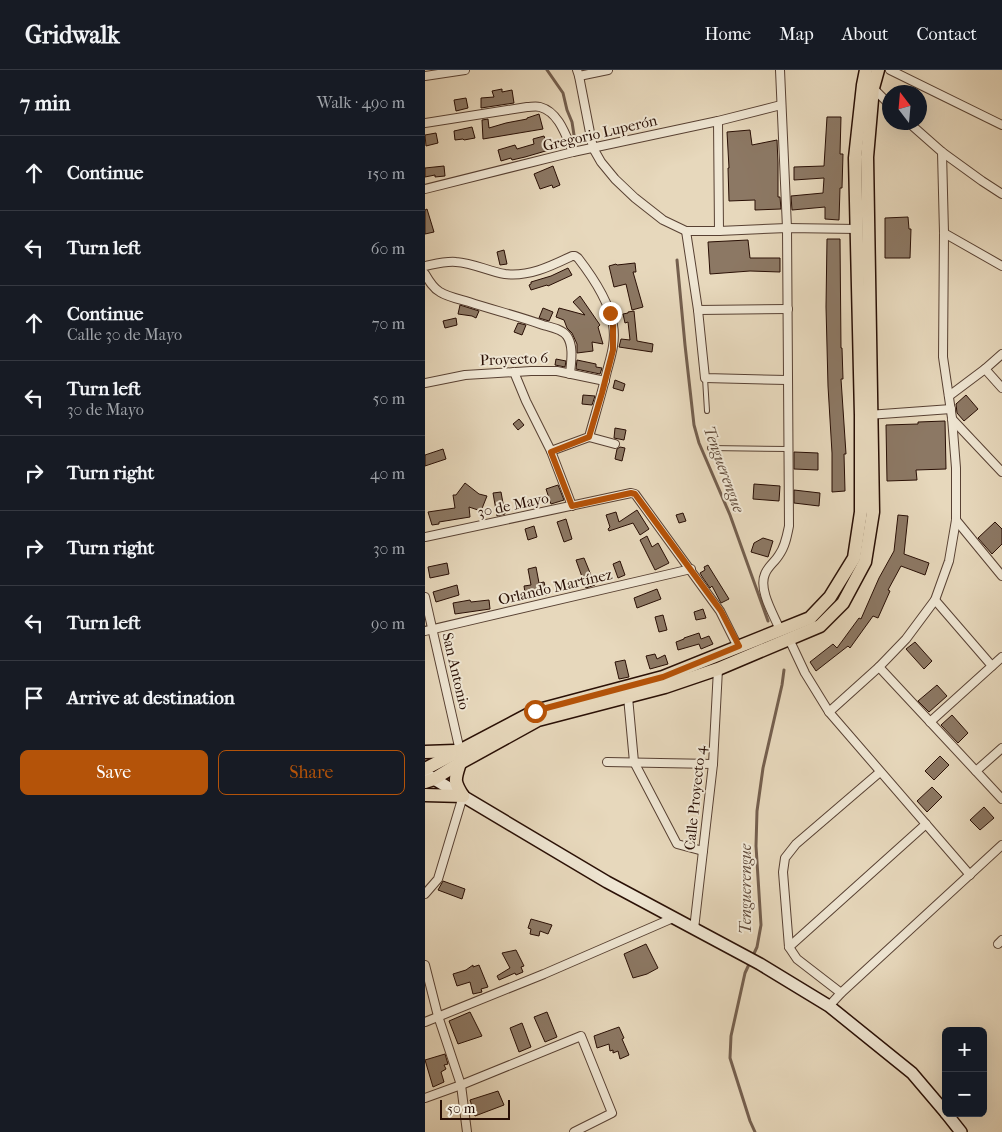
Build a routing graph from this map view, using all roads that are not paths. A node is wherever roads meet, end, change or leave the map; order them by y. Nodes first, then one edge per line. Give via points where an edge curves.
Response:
1 (465, 70) edge
2 (607, 70) edge
3 (780, 70) edge
4 (866, 70) edge
5 (878, 70) edge
6 (890, 70) edge
7 (578, 73) edge
8 (425, 76) edge
9 (868, 87) junction
10 (882, 98) edge
11 (781, 105) junction
12 (718, 121) junction
13 (425, 123) edge
14 (1002, 125) edge
15 (917, 130) edge
16 (593, 148) junction
17 (573, 152) junction
18 (942, 152) junction
19 (425, 189) edge
20 (1002, 194) edge
21 (787, 228) junction
22 (857, 229) junction
23 (686, 231) junction
24 (719, 231) junction
25 (944, 233) junction
26 (425, 266) edge
27 (1002, 266) edge
28 (425, 274) edge
29 (788, 309) junction
30 (698, 310) junction
31 (1002, 354) edge
32 (985, 369) junction
33 (514, 372) junction
34 (569, 374) junction
35 (705, 378) junction
36 (787, 380) junction
37 (605, 382) junction
38 (425, 383) edge
39 (1002, 388) edge
40 (949, 396) junction
41 (951, 409) junction
42 (707, 411) dead end
43 (866, 415) junction
44 (952, 418) junction
45 (589, 437) junction
46 (615, 444) dead end
47 (710, 448) dead end
48 (788, 449) junction
49 (551, 452) junction
50 (1002, 472) edge
51 (572, 506) junction
52 (956, 520) junction
53 (425, 538) edge
54 (691, 569) junction
55 (1002, 576) edge
56 (425, 597) edge
57 (935, 600) junction
58 (429, 630) edge
59 (784, 634) junction
60 (739, 646) junction
61 (1002, 657) edge
62 (992, 666) junction
63 (718, 668) junction
64 (879, 668) junction
65 (628, 697) junction
66 (829, 712) junction
67 (930, 722) junction
68 (1002, 748) edge
69 (425, 752) edge
70 (460, 757) junction
71 (607, 762) dead end
72 (634, 762) junction
73 (713, 764) junction
74 (880, 772) junction
75 (976, 772) junction
76 (427, 776) edge
77 (425, 795) edge
78 (463, 796) junction
79 (1002, 799) edge
80 (926, 824) junction
81 (1002, 845) edge
82 (703, 851) junction
83 (970, 875) junction
84 (425, 894) edge
85 (673, 918) junction
86 (694, 929) junction
87 (789, 947) junction
88 (425, 965) edge
89 (841, 993) junction
90 (829, 1006) junction
91 (439, 1016) junction
92 (425, 1022) edge
93 (461, 1085) junction
94 (425, 1098) edge
95 (942, 1108) edge
96 (949, 1117) edge
97 (594, 1122) junction
98 (467, 1132) edge
99 (574, 1132) edge
100 (597, 1132) edge
101 (961, 1132) edge

1 - 8 street
2 - 7 street
3 - 11 street
4 - 9 main road
5 - 9 main road
6 - 14 street
7 - 16 street
9 - 10 street
9 - 22 main road via 855,158
9 - 43 main road
11 - 12 street, Gregorio Luperón
11 - 21 street
12 - 16 street, Gregorio Luperón
12 - 24 street
13 - 17 street via 540,107 558,120
15 - 18 street
16 - 17 street, Gregorio Luperón
16 - 23 street via 615,179 635,198 663,220
17 - 19 street, Gregorio Luperón
18 - 20 street
18 - 25 street
21 - 22 street
21 - 24 street
21 - 29 street
22 - 43 main road
23 - 24 street
23 - 30 street
25 - 27 street
25 - 40 street via 943,357
26 - 37 street via 458,262 505,274 519,274 549,267 575,256 594,278 610,313 613,350
28 - 34 street via 441,293 563,332 570,342
29 - 30 street
29 - 36 street
30 - 35 street
31 - 32 street
32 - 39 street
32 - 40 street
33 - 34 street, Proyecto 6 via 557,371
33 - 38 street, Proyecto 6 via 465,375
33 - 49 street
34 - 37 street, Proyecto 6
35 - 36 street
35 - 42 lane
36 - 48 street
37 - 45 street
40 - 41 street
41 - 43 street
41 - 44 street
43 - 59 main road via 861,512 854,558 830,597 810,618
44 - 50 street
44 - 52 street
45 - 46 street
45 - 49 street
47 - 48 lane
48 - 59 street via 789,526 780,555 770,566 763,583 765,595
49 - 51 street
51 - 53 street, 30 de Mayo
51 - 54 street, 30 de Mayo via 635,494
52 - 55 street
52 - 57 street via 949,561
54 - 58 street, Orlando Martínez
54 - 60 street via 721,611
56 - 58 street, San Antonio
57 - 62 street
57 - 64 street
58 - 70 street, San Antonio
59 - 60 main road
59 - 63 main road
59 - 66 street
60 - 70 main road via 663,677 535,711
61 - 62 street
62 - 67 street
63 - 65 main road
63 - 73 street, Calle Proyecto 4
64 - 66 street
64 - 67 street
65 - 70 main road via 538,720
65 - 72 street
66 - 74 street
67 - 75 street
68 - 75 street
69 - 70 main road
70 - 76 main road
70 - 78 main road via 455,777
71 - 72 street
72 - 73 street
72 - 82 street via 677,844
73 - 82 street, Calle Proyecto 4
74 - 80 street
74 - 87 street via 796,844 785,858 783,872
75 - 79 street
76 - 78 main road
77 - 78 main road
78 - 84 street via 438,879
78 - 85 main road
80 - 83 street
80 - 87 street
81 - 83 street
82 - 86 street, Calle Proyecto 4
83 - 89 street
85 - 86 main road
85 - 91 street
86 - 90 main road
87 - 89 street via 797,959
88 - 91 street
89 - 90 street
90 - 95 main road via 912,1073
91 - 92 street
91 - 93 street
93 - 94 street
93 - 97 street via 581,1036 612,1113
93 - 98 street
96 - 101 main road
97 - 99 street
97 - 100 street

